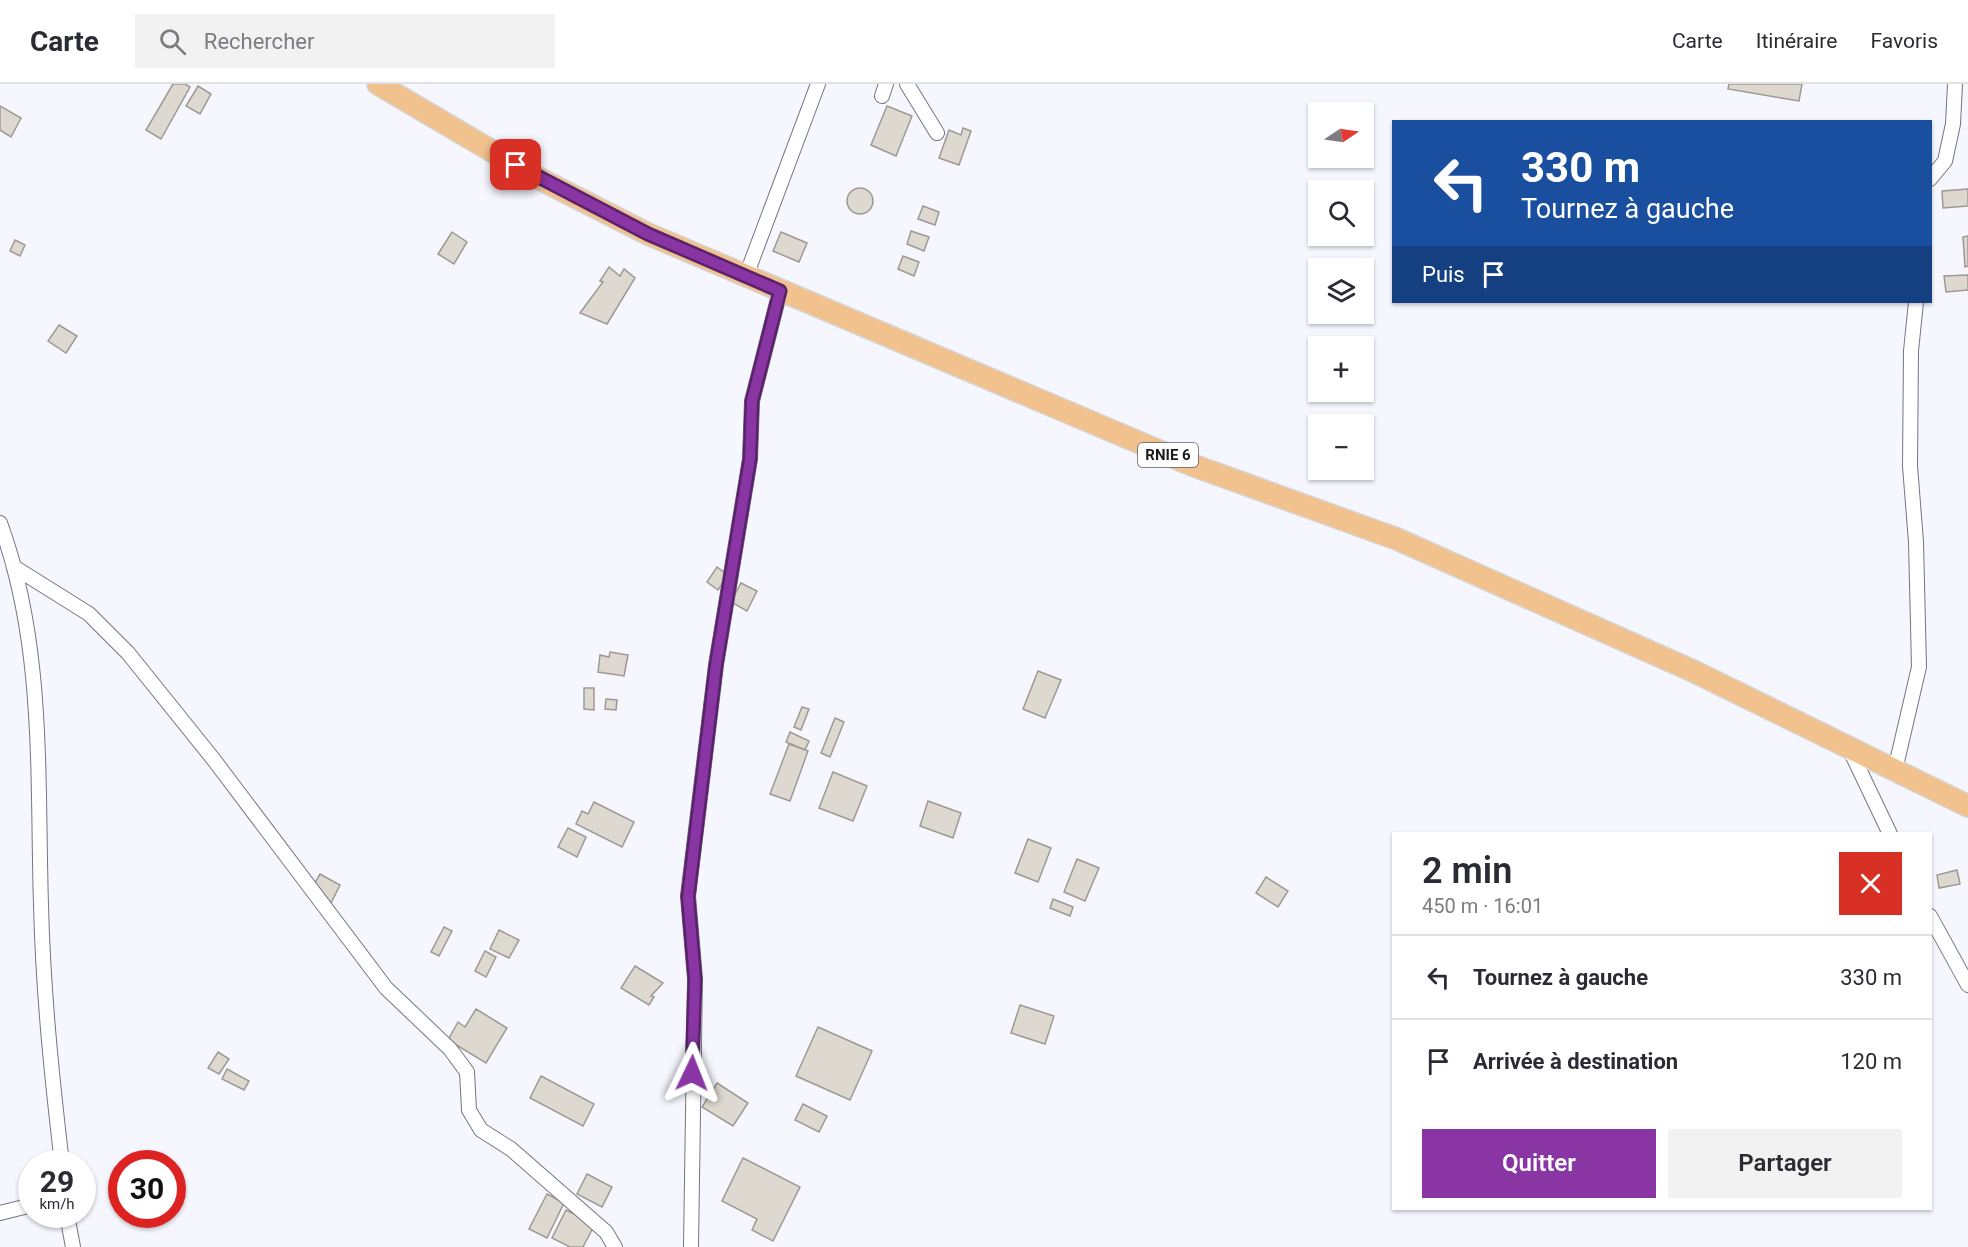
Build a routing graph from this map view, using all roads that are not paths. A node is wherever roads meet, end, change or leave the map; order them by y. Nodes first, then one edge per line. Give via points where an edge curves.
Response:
1 (378, 84) edge
2 (818, 84) edge
3 (907, 84) edge
4 (1954, 84) edge
5 (937, 133) dead end
6 (1932, 177) edge
7 (746, 276) junction
8 (780, 291) junction
9 (1916, 303) edge
10 (0, 523) edge
11 (14, 567) junction
12 (1849, 748) junction
13 (1895, 770) junction
14 (1968, 806) edge
15 (1889, 832) edge
16 (1932, 920) edge
17 (1968, 985) edge
18 (60, 1150) edge
19 (18, 1208) edge
20 (0, 1213) edge
21 (70, 1228) edge
22 (73, 1247) edge
23 (615, 1247) edge
24 (691, 1247) edge

1 - 7 main road, RNIE 6 via 536,177 648,234
2 - 7 street
3 - 5 street
4 - 6 street via 1953,124 1945,161
7 - 8 main road, RNIE 6
8 - 12 main road, RNIE 6 via 1192,465 1397,539 1693,671
8 - 24 street via 752,401 750,459 716,665 688,897 695,979
9 - 13 street via 1911,351 1910,466 1919,667
10 - 11 street
11 - 18 street via 32,656 41,908
11 - 23 street via 89,614 128,653 386,988 450,1049 467,1072 469,1110 481,1130 512,1149 606,1232
12 - 13 main road, RNIE 6
12 - 15 street
13 - 14 main road, RNIE 6
16 - 17 street
19 - 20 street
21 - 22 street

